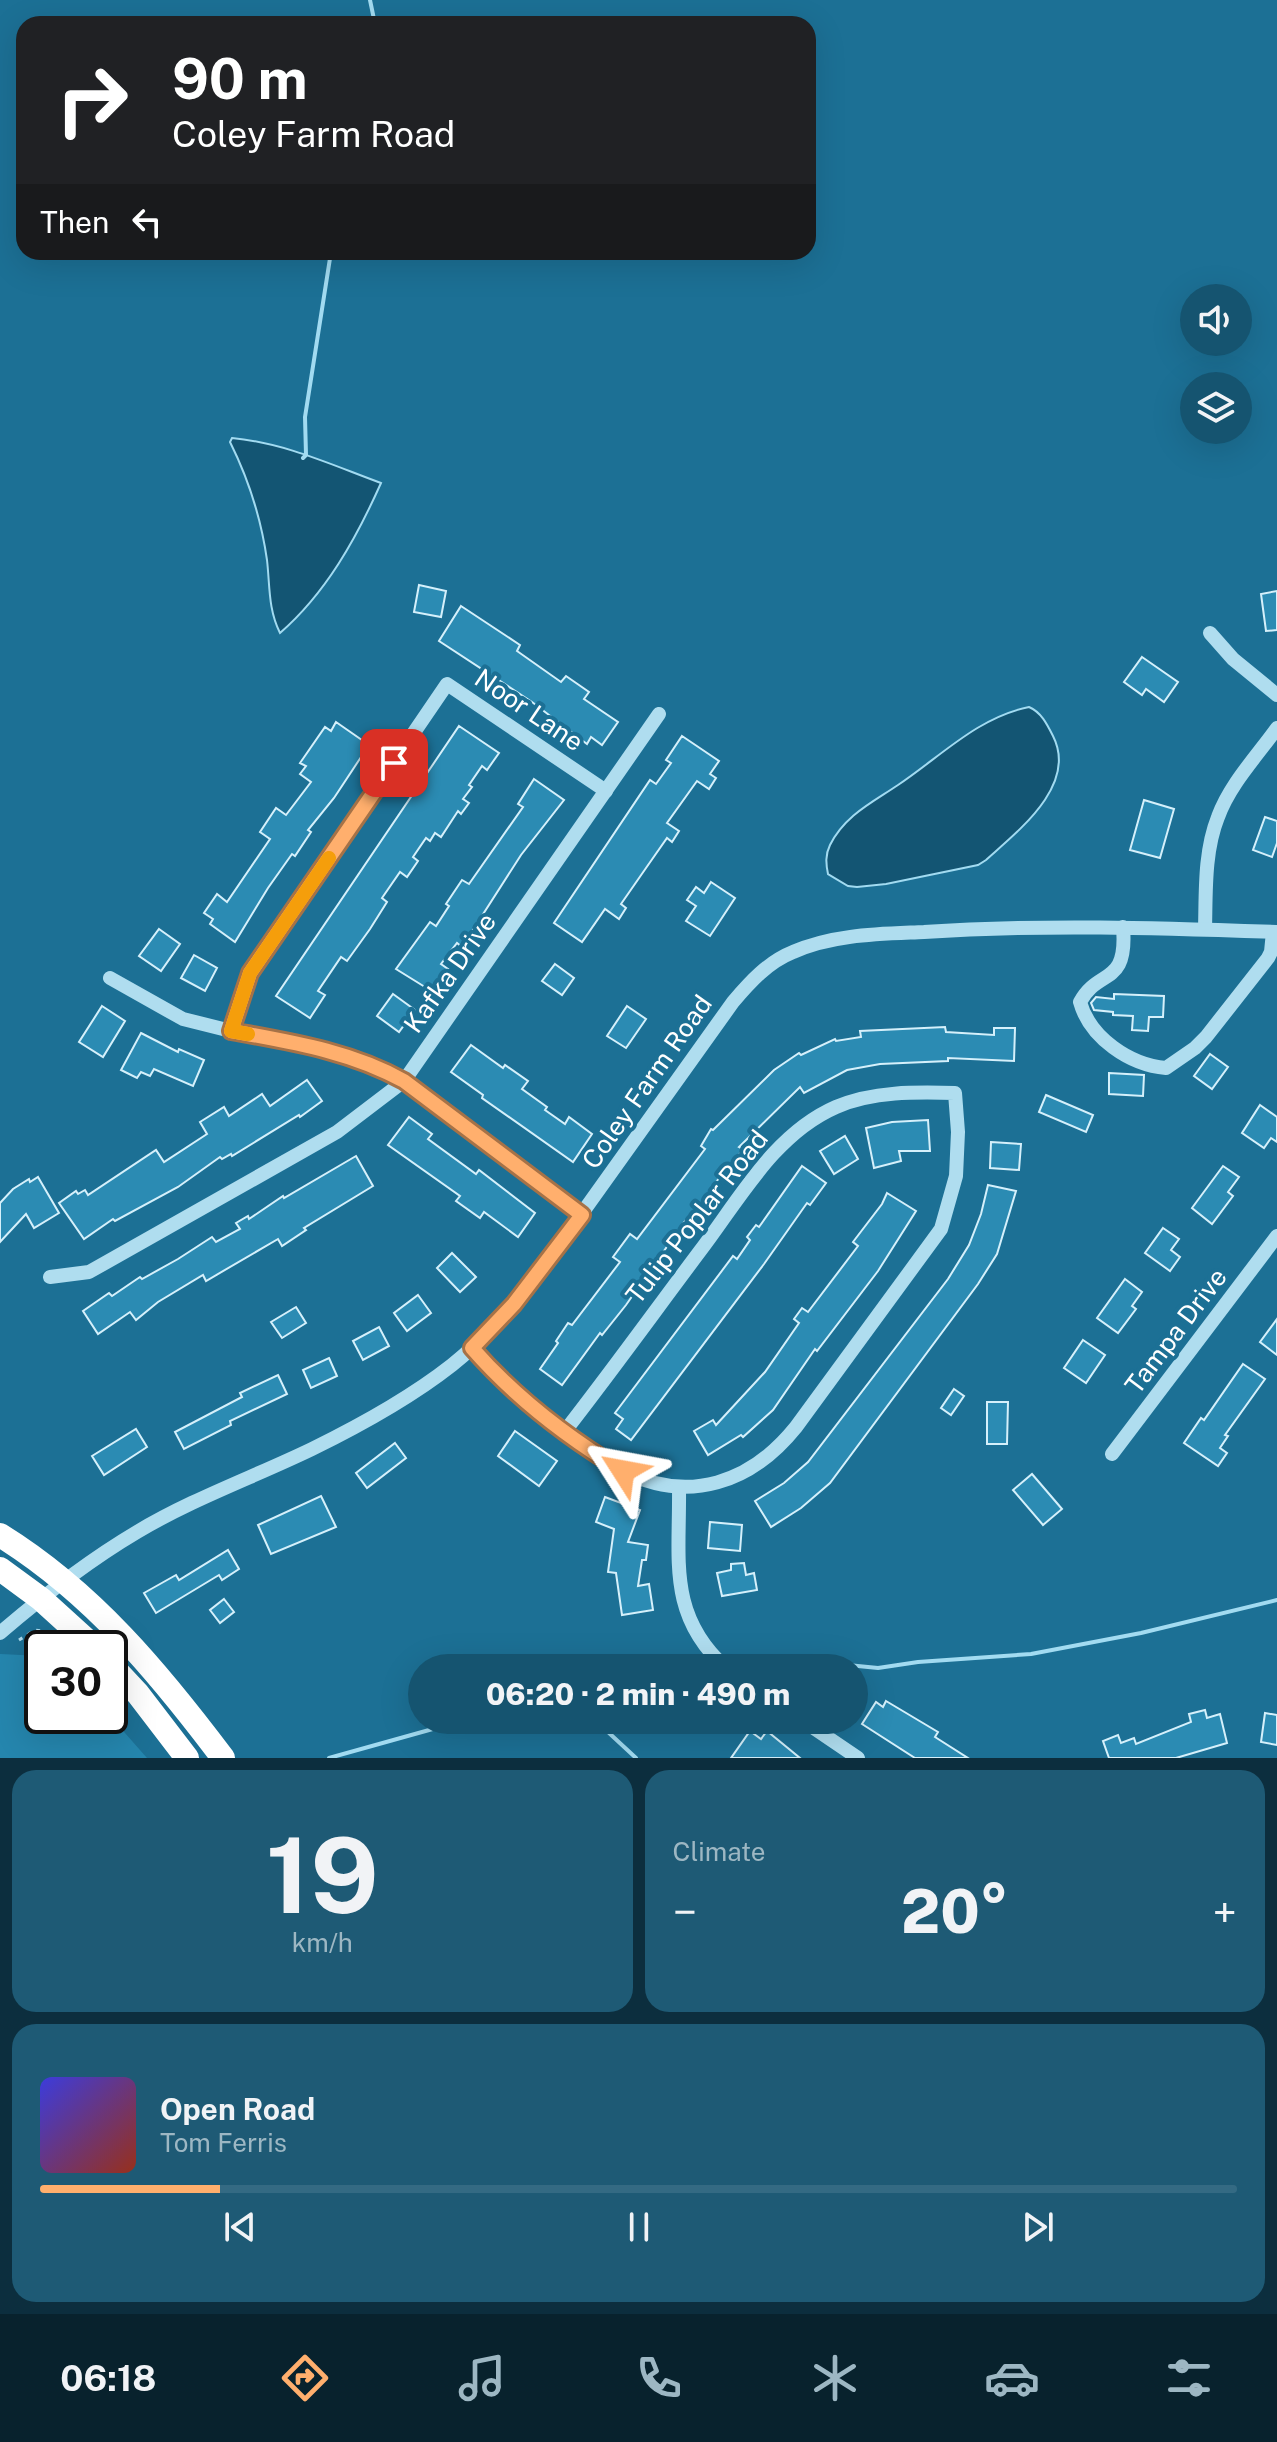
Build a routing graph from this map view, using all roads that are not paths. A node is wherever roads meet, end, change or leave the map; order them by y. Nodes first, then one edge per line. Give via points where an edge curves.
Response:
1 (1210, 633) dead end
2 (1277, 695) edge
3 (659, 714) dead end
4 (1277, 728) edge
5 (606, 791) junction
6 (1123, 927) junction
7 (1205, 929) junction
8 (1275, 932) edge
9 (110, 978) dead end
10 (231, 1031) junction
11 (404, 1081) junction
12 (582, 1215) junction
13 (1277, 1236) edge
14 (50, 1277) dead end
15 (472, 1348) junction
16 (565, 1431) junction
17 (1112, 1454) dead end
18 (679, 1488) junction
19 (0, 1535) edge
20 (0, 1569) edge
21 (64, 1582) junction
22 (41, 1599) junction
23 (75, 1630) edge
24 (0, 1633) edge
25 (712, 1654) edge
26 (128, 1683) edge
27 (823, 1734) edge
28 (187, 1758) edge
29 (223, 1758) edge
30 (858, 1758) edge

1 - 2 street
3 - 5 street, Kafka Drive
4 - 7 street via 1217,818
5 - 10 street, Noor Lane via 447,684 250,973
5 - 11 street, Kafka Drive
6 - 7 street, Coley Farm Road
6 - 8 street via 1120,963 1085,993 1080,1002 1083,1012 1111,1046 1136,1062 1166,1068 1206,1037 1268,958
6 - 12 street, Coley Farm Road via 877,935 817,943 777,960 733,1002
7 - 8 street, Coley Farm Road
9 - 10 street via 183,1019
10 - 11 street via 331,1050
11 - 12 street
11 - 14 street, Kafka Drive via 337,1132 89,1272
12 - 15 street, Coley Farm Road via 514,1304
13 - 17 street, Tampa Drive
15 - 16 street via 514,1391
15 - 21 street, Coley Farm Road via 395,1404 182,1507
16 - 18 street via 623,1471
16 - 18 street, Tulip Poplar Road via 788,1137 852,1101 916,1092 955,1093 956,1176 930,1248 780,1447 735,1476
18 - 25 street via 683,1605
19 - 21 highway
20 - 22 highway
21 - 22 street, Coley Farm Road
21 - 29 highway via 145,1659
22 - 23 highway
22 - 24 street, Coley Farm Road
26 - 28 highway
27 - 30 street

